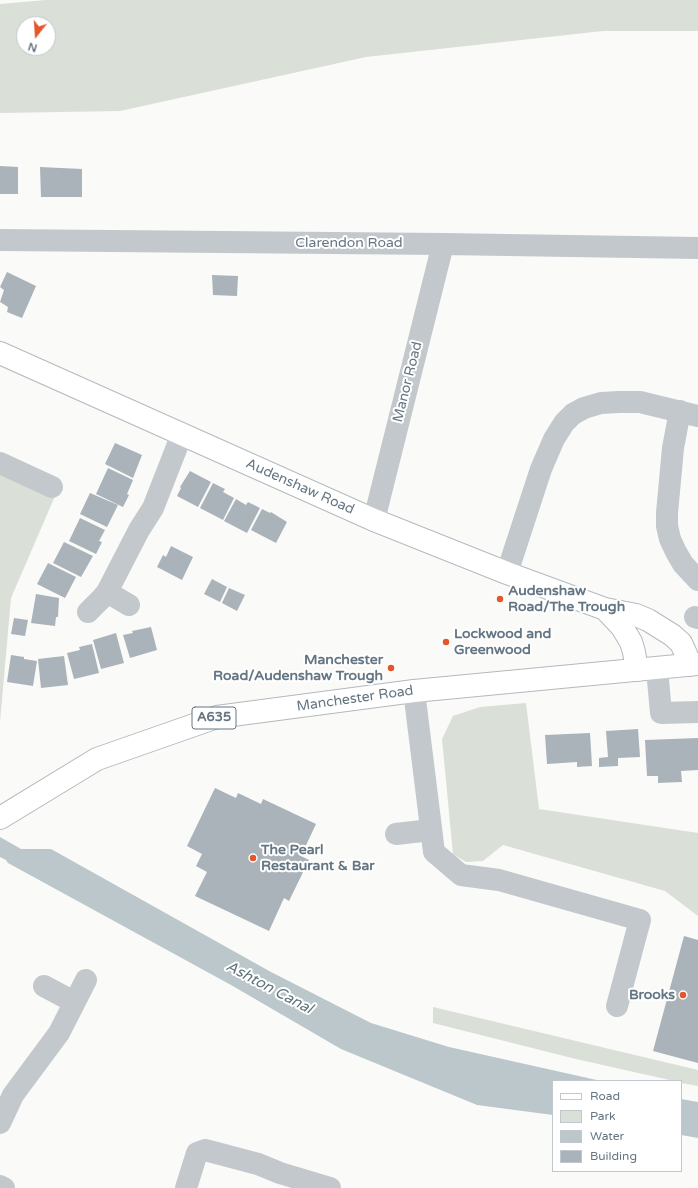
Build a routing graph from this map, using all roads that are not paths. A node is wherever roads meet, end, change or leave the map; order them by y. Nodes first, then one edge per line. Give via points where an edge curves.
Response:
1 (0, 240) edge
2 (443, 244) junction
3 (698, 248) edge
4 (0, 353) edge
5 (689, 413) edge
6 (182, 434) junction
7 (0, 463) edge
8 (52, 487) dead end
9 (374, 520) junction
10 (507, 573) junction
11 (698, 580) edge
12 (107, 592) junction
13 (129, 605) dead end
14 (605, 609) junction
15 (88, 612) dead end
16 (694, 665) edge
17 (647, 669) junction
18 (414, 690) junction
19 (698, 712) edge
20 (0, 818) edge
21 (431, 830) junction
22 (396, 834) dead end
23 (86, 980) dead end
24 (44, 986) dead end
25 (74, 1002) junction
26 (617, 1006) dead end
27 (0, 1123) edge
28 (0, 1186) edge
29 (4, 1188) edge
30 (186, 1188) edge
31 (330, 1188) edge

1 - 2 street, Clarendon Road
2 - 3 street, Clarendon Road
2 - 9 street, Manor Road
4 - 6 main road, Audenshaw Road
5 - 10 street via 640,402 619,402 601,403 573,414 564,422 541,470
5 - 11 street via 672,462 667,526 676,552
6 - 9 main road, Audenshaw Road
6 - 12 street via 153,508
7 - 8 street
9 - 10 main road, Audenshaw Road
10 - 14 main road, Audenshaw Road
12 - 13 street
12 - 15 street
14 - 16 main road, Audenshaw Road via 636,615 672,635
14 - 17 main road, Audenshaw Road via 622,627 634,652
16 - 17 main road, Manchester Road / A635
17 - 18 main road, Manchester Road / A635
17 - 19 street via 662,714
18 - 20 main road, Manchester Road / A635 via 217,717 97,760
18 - 21 street
21 - 22 street
21 - 26 street via 434,852 461,875 499,880 640,920
23 - 25 street
24 - 25 street
25 - 27 street via 59,1033 13,1095
28 - 29 street
30 - 31 street via 197,1153 205,1150 258,1164

